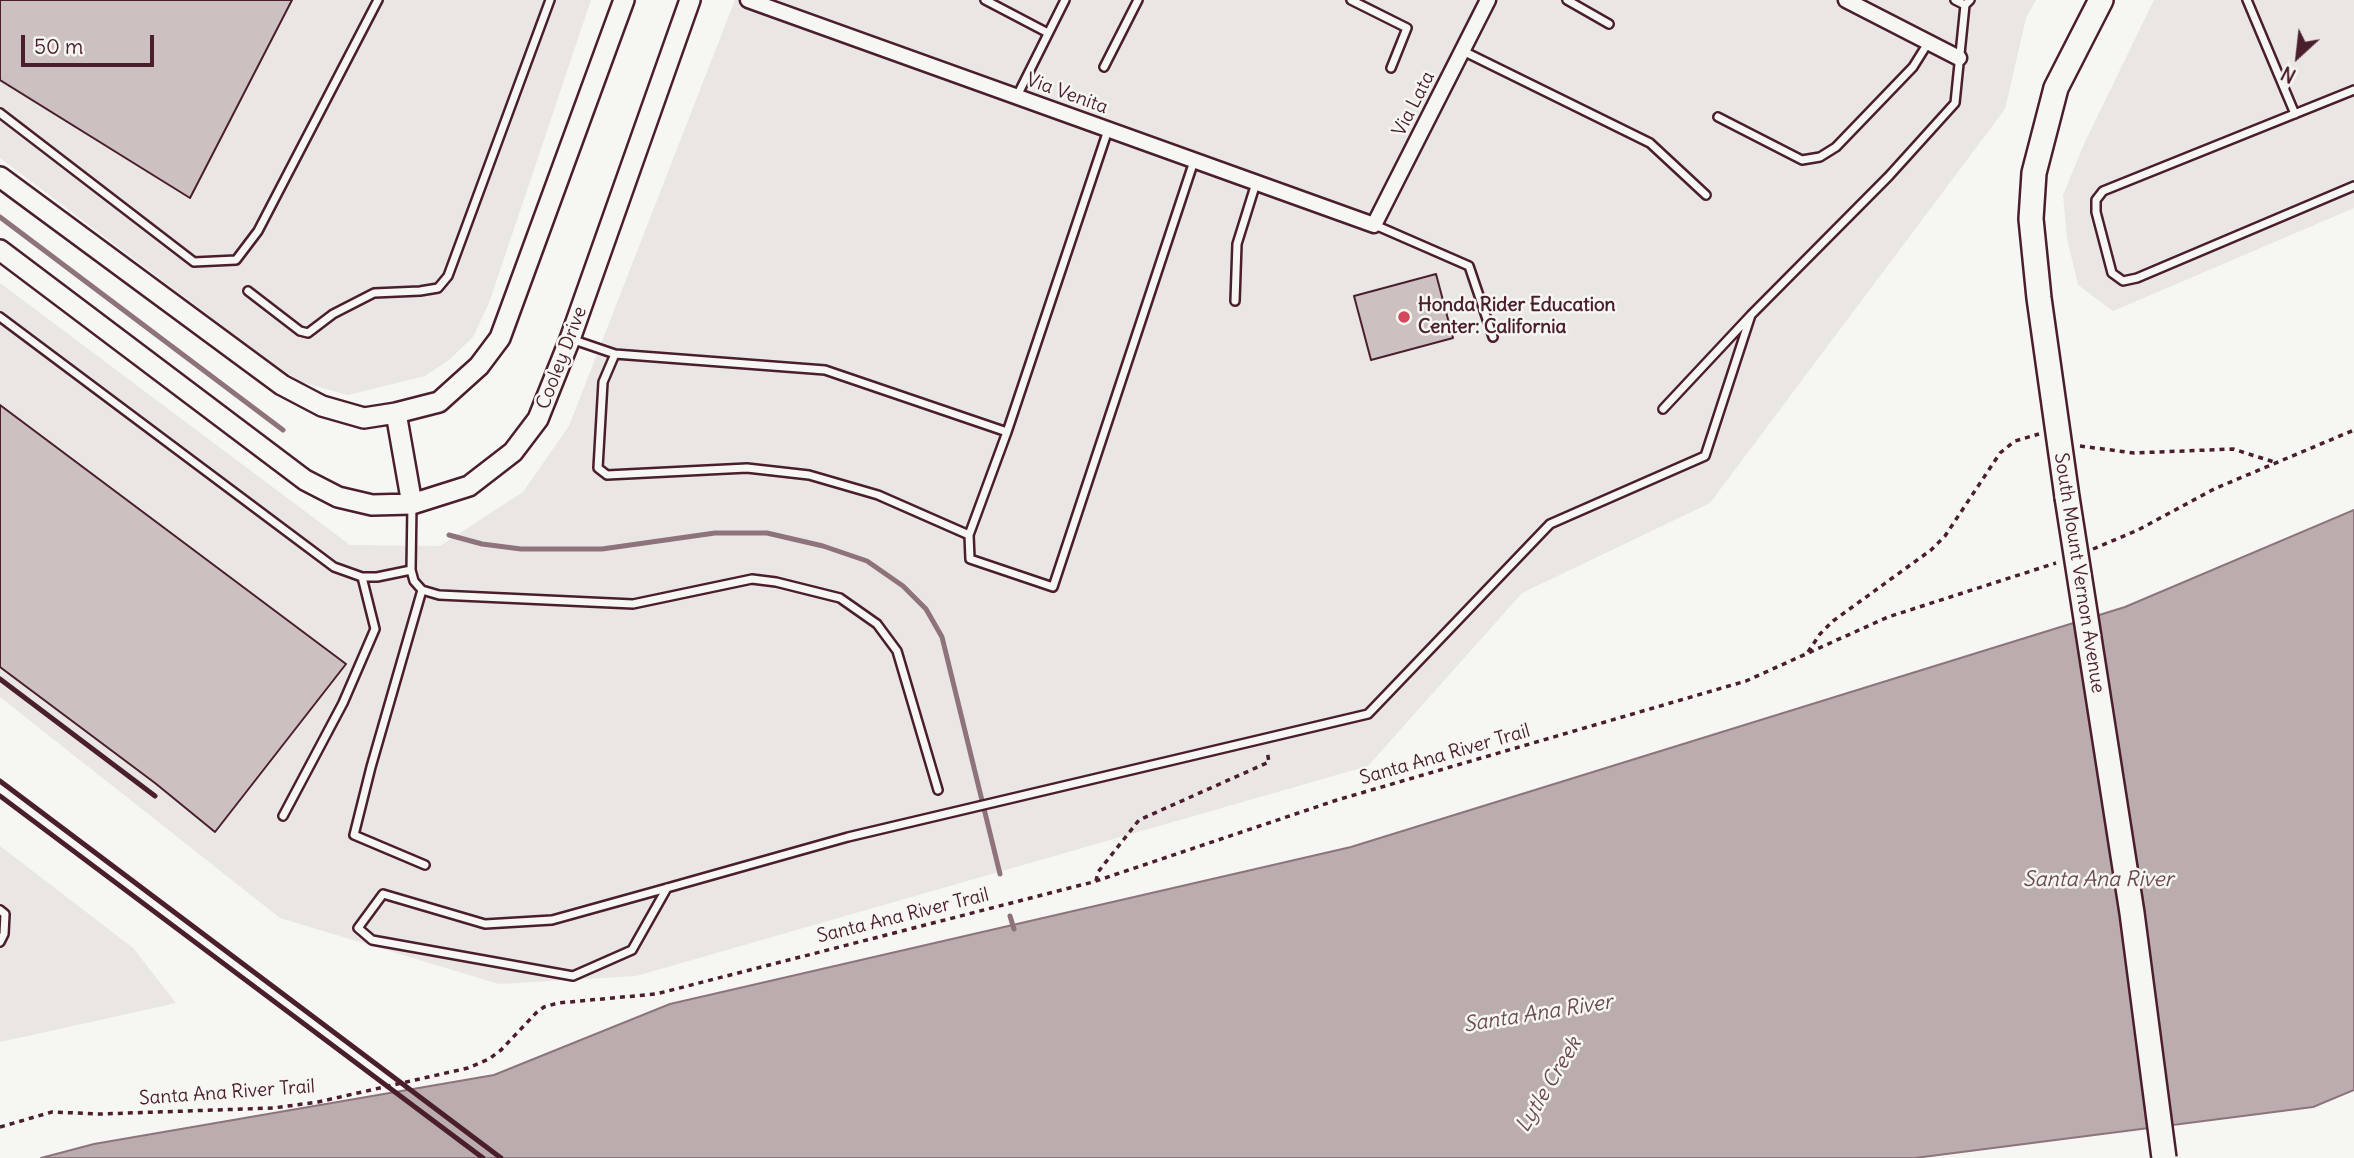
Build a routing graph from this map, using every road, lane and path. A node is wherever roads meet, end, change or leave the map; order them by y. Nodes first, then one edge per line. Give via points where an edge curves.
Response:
1 (378, 0) edge
2 (550, 0) edge
3 (624, 0) edge
4 (690, 0) edge
5 (748, 0) edge
6 (985, 0) edge
7 (1065, 0) edge
8 (1138, 0) edge
9 (1351, 0) edge
10 (1488, 0) edge
11 (1567, 0) edge
12 (1846, 0) edge
13 (1955, 0) edge
14 (2101, 0) edge
15 (2247, 0) edge
16 (1968, 3) edge
17 (1609, 24) dead end
18 (1048, 33) junction
19 (1929, 42) junction
20 (1462, 51) junction
21 (1959, 58) junction
22 (1104, 67) dead end
23 (1391, 68) dead end
24 (2354, 90) edge
25 (1017, 97) junction
26 (0, 113) edge
27 (2295, 114) junction
28 (1718, 117) dead end
29 (1108, 129) junction
30 (1195, 160) junction
31 (0, 177) edge
32 (1256, 183) junction
33 (2354, 186) edge
34 (1706, 195) dead end
35 (1374, 225) junction
36 (0, 250) edge
37 (248, 291) dead end
38 (1235, 301) dead end
39 (1751, 315) junction
40 (0, 317) edge
41 (1493, 337) dead end
42 (570, 338) junction
43 (615, 354) junction
44 (1663, 409) dead end
45 (396, 413) junction
46 (2354, 429) edge
47 (1007, 432) junction
48 (2059, 441) junction
49 (2274, 462) junction
50 (412, 504) junction
51 (969, 535) junction
52 (2090, 550) dead end
53 (2066, 559) dead end
54 (411, 570) junction
55 (362, 577) junction
56 (422, 590) junction
57 (1808, 653) junction
58 (1266, 742) dead end
59 (938, 790) dead end
60 (283, 816) dead end
61 (425, 865) dead end
62 (1096, 881) junction
63 (667, 888) junction
64 (0, 910) edge
65 (0, 942) edge
66 (0, 1128) edge
67 (2164, 1158) edge

1 - 26 lane via 258,231 236,260 194,262
2 - 37 lane via 448,276 438,288 374,293 332,314 308,333
3 - 45 street via 500,338 480,366 439,402
4 - 42 street, Cooley Drive
5 - 25 street, Via Venita
6 - 18 lane
7 - 18 lane
8 - 22 lane
9 - 23 lane via 1407,29
10 - 20 street, Via Lata
11 - 17 lane
12 - 19 street
13 - 16 lane
14 - 48 main road, South Mount Vernon Avenue via 2056,88 2034,173 2031,219
15 - 27 lane
16 - 21 lane
18 - 25 lane
19 - 21 street
19 - 28 lane via 1913,67 1820,158 1801,160
20 - 34 lane via 1650,143
20 - 35 street, Via Lata
21 - 39 lane via 1955,103
24 - 27 lane
25 - 29 street, Via Venita
27 - 33 lane via 2103,191 2096,200 2096,212 2112,273 2123,281 2137,278
29 - 30 street, Via Venita
29 - 47 lane
30 - 32 street, Via Venita
30 - 51 lane via 1054,587 970,559
31 - 45 street via 282,386 322,406 364,418
32 - 35 street, Via Venita
32 - 38 lane via 1237,244
35 - 41 lane via 1469,266
36 - 50 street, Cooley Drive via 304,480 338,497 372,505
39 - 44 lane
39 - 63 lane via 1705,456 1550,524 1368,714 848,837
40 - 55 lane via 334,567
42 - 43 lane
42 - 50 street, Cooley Drive via 538,419 513,452 469,485
43 - 47 lane via 825,370
43 - 51 lane via 603,382 598,468 607,475 747,468 809,475 878,495
45 - 50 street
46 - 49 path
47 - 51 lane
48 - 49 path, Santa Ana River Trail via 2134,453 2233,449
48 - 57 path, Santa Ana River Trail via 2038,434 2014,441 2000,453 1945,536 1833,621
48 - 67 main road, South Mount Vernon Avenue, bridge via 2132,913
49 - 52 path
50 - 54 lane
53 - 57 path, Santa Ana River Trail via 1888,617
54 - 55 lane
54 - 56 lane
55 - 60 lane via 375,629 343,703
56 - 59 lane via 633,604 752,579 840,598 877,624 897,652
56 - 61 lane via 354,835
57 - 62 path, Santa Ana River Trail via 1746,681 1337,800
58 - 62 path via 1269,762 1139,820 1098,872
62 - 66 path, Santa Ana River Trail via 656,994 558,1003 536,1013 501,1051 468,1068 318,1102 272,1108 51,1112
63 - 63 lane via 552,920 485,924 383,894 358,928 372,940 573,976 632,950
64 - 65 lane via 5,914

